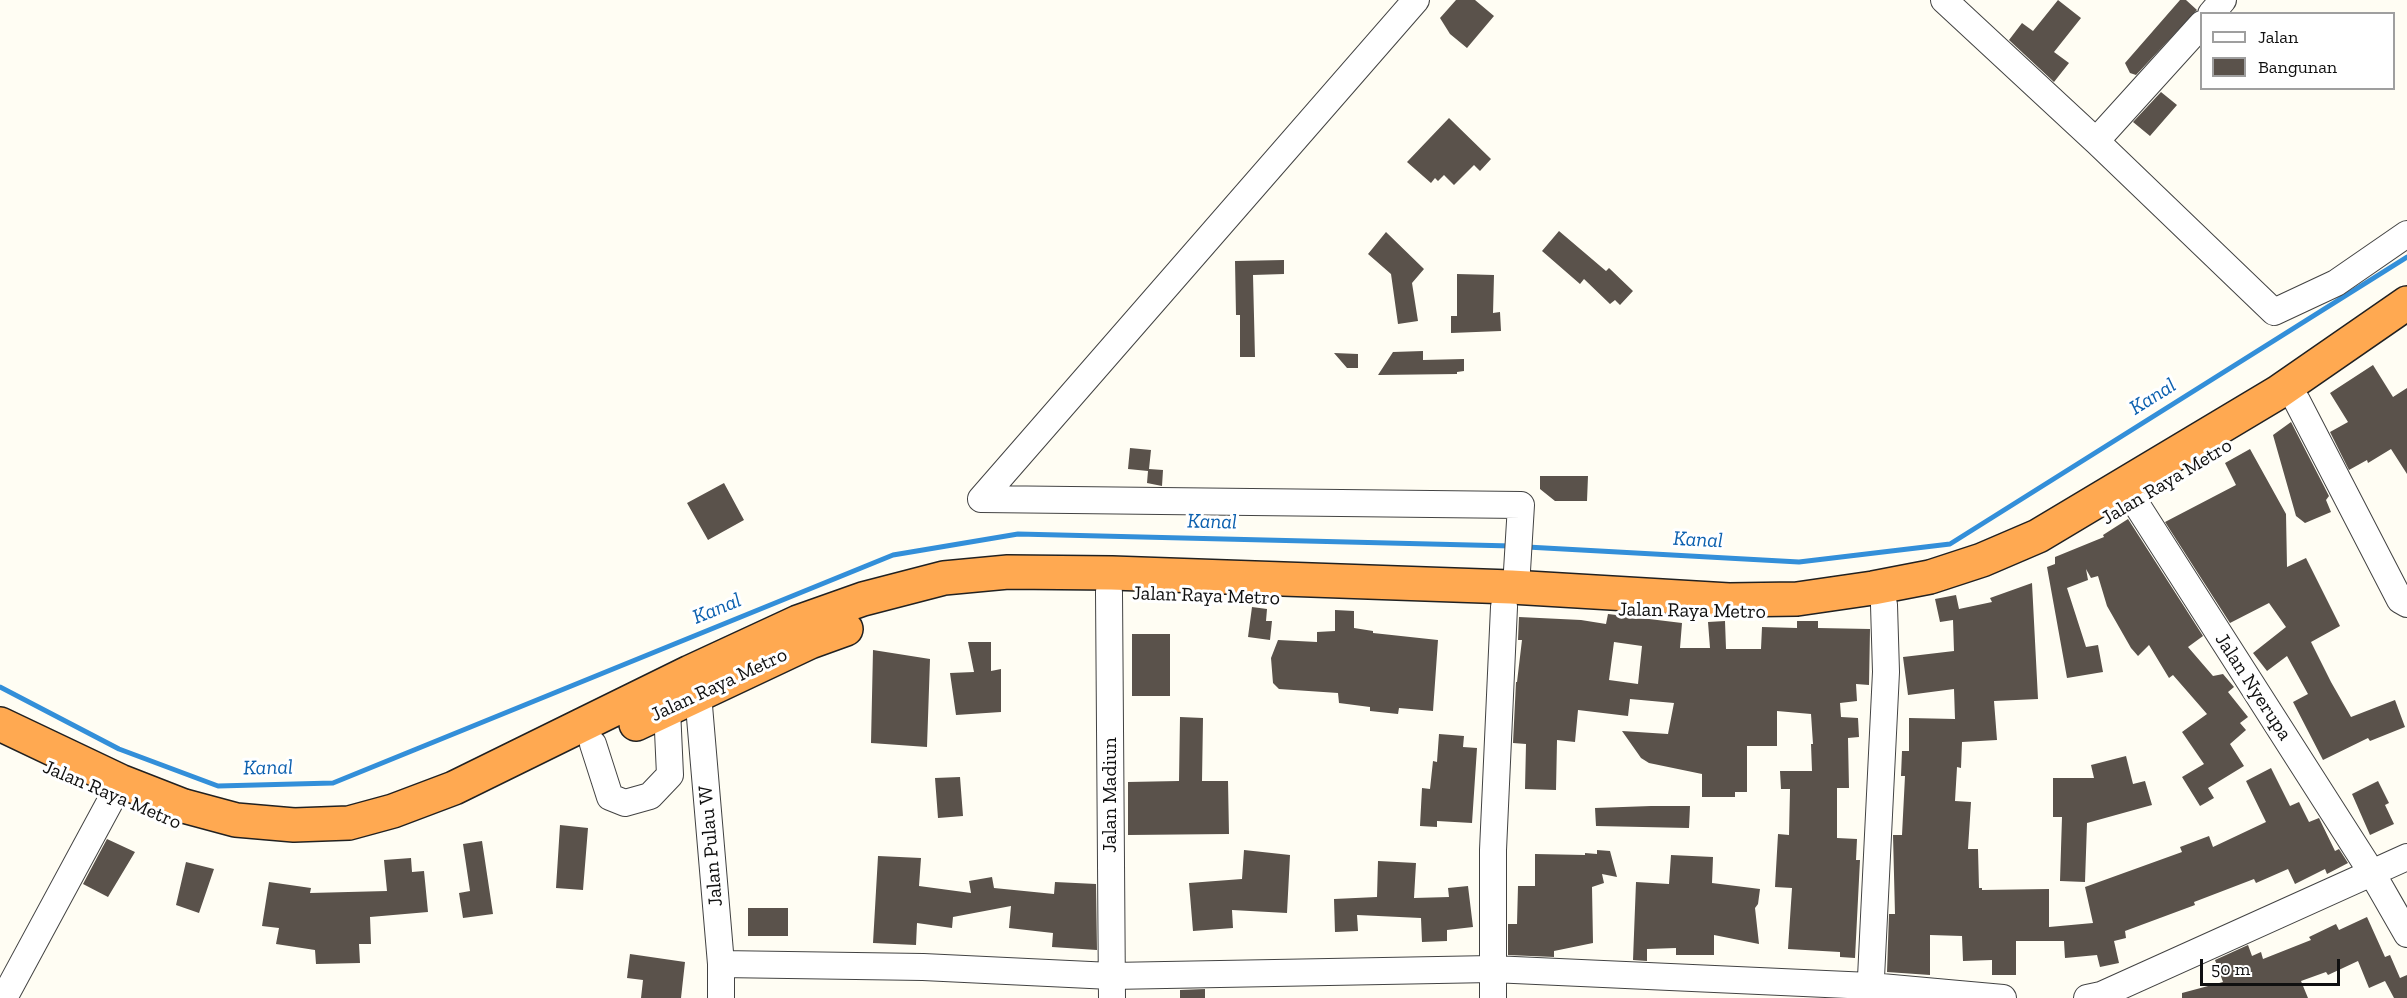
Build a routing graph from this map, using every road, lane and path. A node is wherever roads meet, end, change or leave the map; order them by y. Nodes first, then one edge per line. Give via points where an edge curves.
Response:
1 (1416, 0) edge
2 (1944, 0) edge
3 (2223, 0) edge
4 (2213, 12) edge
5 (2200, 26) edge
6 (2096, 141) junction
7 (2407, 234) edge
8 (2407, 303) edge
9 (2407, 329) edge
10 (2297, 401) junction
11 (2135, 502) junction
12 (1108, 592) junction
13 (1510, 597) junction
14 (2407, 604) edge
15 (1884, 605) junction
16 (694, 683) junction
17 (663, 698) junction
18 (0, 724) edge
19 (589, 734) junction
20 (0, 746) edge
21 (111, 800) junction
22 (2407, 857) edge
23 (2372, 873) junction
24 (2407, 934) edge
25 (721, 964) junction
26 (1492, 969) junction
27 (1111, 987) edge
28 (1870, 992) edge
29 (4, 998) edge
30 (721, 998) edge
31 (1493, 998) edge
32 (2003, 998) edge
33 (2086, 998) edge

1 - 13 street via 981,499 1521,505
2 - 6 street
3 - 4 street
5 - 6 street
6 - 7 street via 2274,312 2336,283
8 - 13 highway via 2277,393 2038,536 1930,578 1797,600
9 - 10 highway, Jalan Raya Metro
10 - 11 highway, Jalan Raya Metro
10 - 14 street via 2400,600
11 - 15 highway, Jalan Raya Metro via 2055,550 1994,577 1939,595
11 - 23 street, Jalan Nyerupa
12 - 13 highway, Jalan Raya Metro
12 - 16 highway, Jalan Raya Metro via 1007,592 950,599 877,618
12 - 27 street, Jalan Madiun
13 - 15 highway, Jalan Raya Metro via 1797,612
13 - 16 highway via 1112,573 1008,572 944,578 863,599 798,622
13 - 26 street via 1493,850
15 - 28 street via 1886,672
16 - 17 highway
16 - 25 street, Jalan Pulau W
17 - 19 highway
17 - 19 street via 670,775 650,796 625,803 610,797
18 - 19 highway via 120,781 184,806 236,820 294,825 349,823 393,812
19 - 21 highway, Jalan Raya Metro via 462,805 352,841 296,846 234,839 176,825
20 - 21 highway, Jalan Raya Metro
21 - 29 street
22 - 23 street
23 - 24 street, Jalan Nyerupa
23 - 33 street via 2101,995
25 - 27 street via 923,967
25 - 30 street, Jalan Pulau W
26 - 27 street
26 - 28 street
26 - 31 street
28 - 32 street

